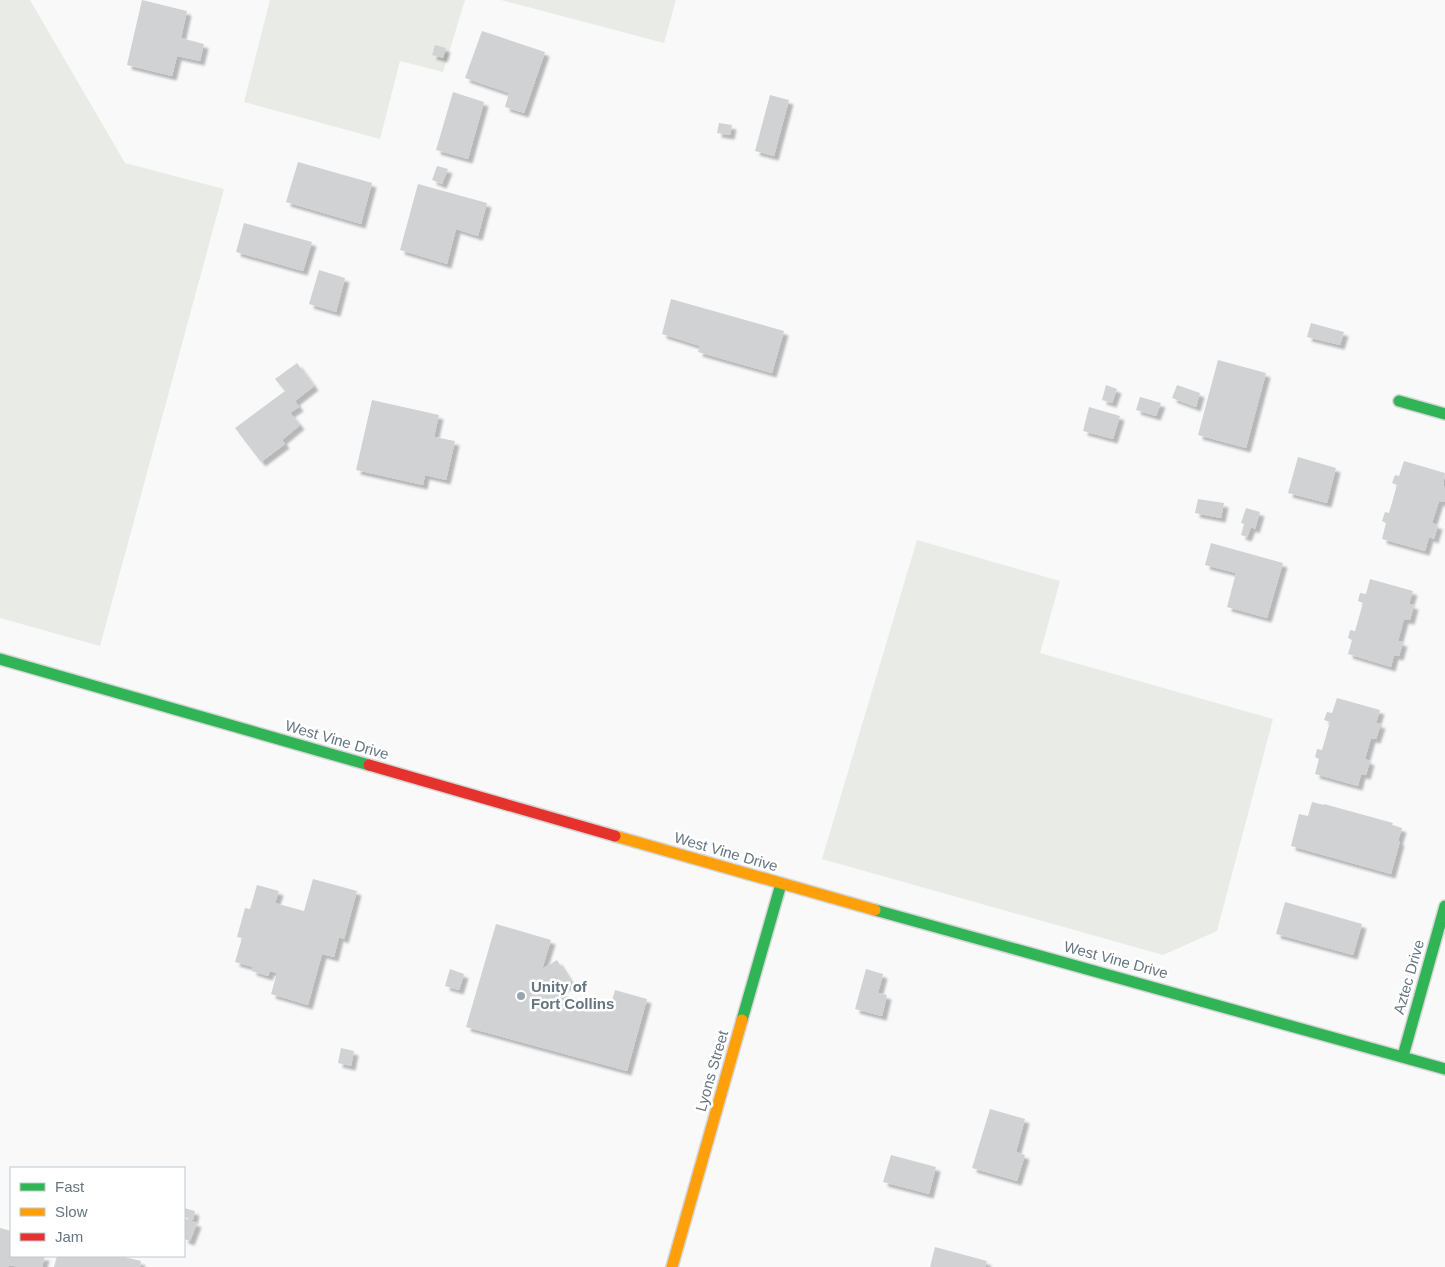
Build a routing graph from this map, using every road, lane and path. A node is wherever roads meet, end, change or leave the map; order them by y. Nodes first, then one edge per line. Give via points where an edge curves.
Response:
1 (1399, 401) dead end
2 (1445, 414) edge
3 (0, 659) edge
4 (781, 884) junction
5 (1445, 906) edge
6 (1403, 1056) junction
7 (1445, 1069) edge
8 (672, 1267) edge

1 - 2 street
3 - 4 street, West Vine Drive
4 - 6 street, West Vine Drive
4 - 8 street, Lyons Street
5 - 6 street, Aztec Drive
6 - 7 street, West Vine Drive

